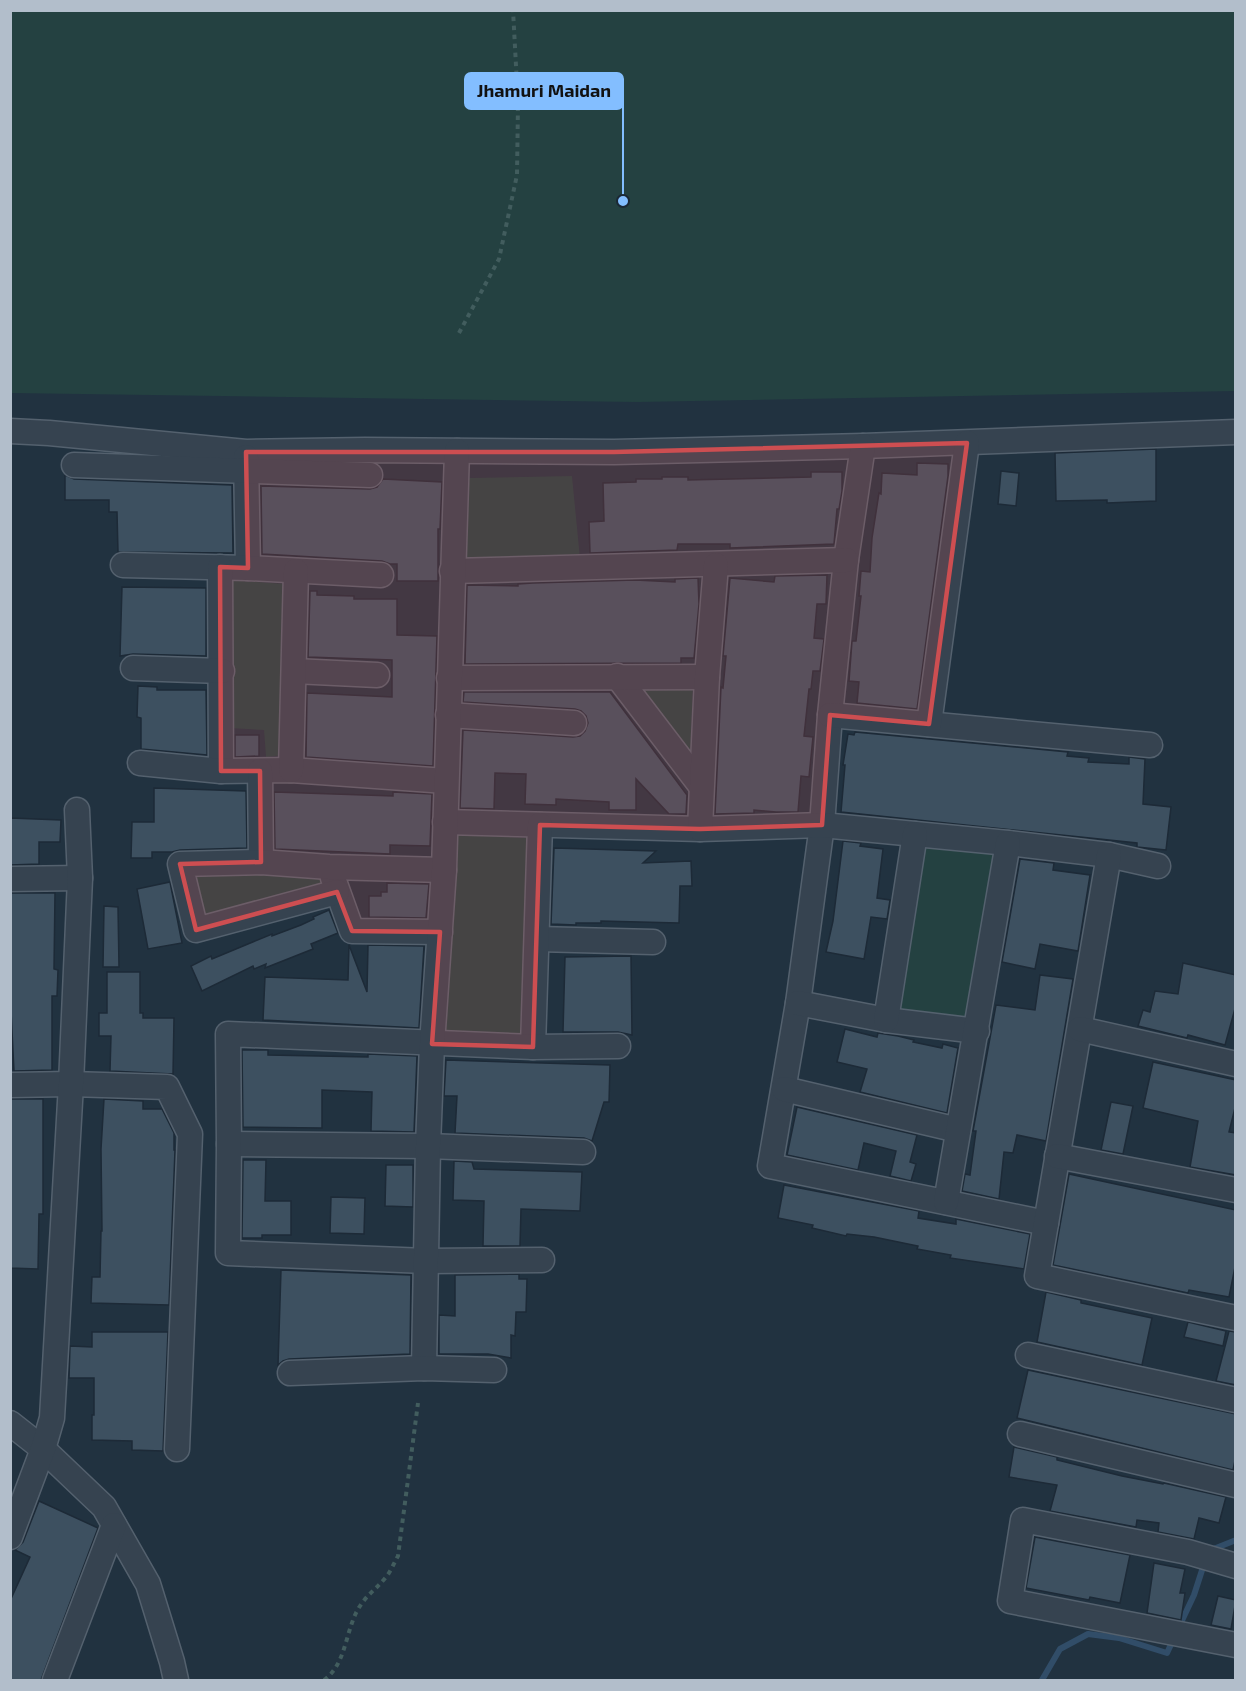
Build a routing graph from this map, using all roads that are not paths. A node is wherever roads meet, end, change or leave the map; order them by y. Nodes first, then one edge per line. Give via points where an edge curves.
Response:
1 (17, 431) edge
2 (1236, 432) edge
3 (967, 442) junction
4 (863, 446) junction
5 (457, 451) junction
6 (247, 461) junction
7 (74, 465) dead end
8 (370, 475) dead end
9 (846, 560) junction
10 (123, 565) dead end
11 (716, 565) junction
12 (220, 567) junction
13 (248, 568) junction
14 (296, 570) junction
15 (452, 571) junction
16 (381, 575) dead end
17 (133, 668) dead end
18 (222, 671) junction
19 (294, 671) junction
20 (376, 675) dead end
21 (617, 676) junction
22 (707, 677) junction
23 (449, 678) junction
24 (448, 715) junction
25 (830, 715) junction
26 (574, 723) dead end
27 (929, 724) junction
28 (1150, 745) dead end
29 (140, 763) dead end
30 (291, 770) junction
31 (221, 771) junction
32 (260, 771) junction
33 (446, 781) junction
34 (701, 786) junction
35 (77, 810) dead end
36 (445, 822) junction
37 (540, 825) junction
38 (822, 825) junction
39 (700, 829) junction
40 (915, 834) junction
41 (1008, 843) junction
42 (1109, 855) junction
43 (261, 862) junction
44 (1158, 866) dead end
45 (329, 867) junction
46 (444, 870) junction
47 (80, 878) junction
48 (10, 879) edge
49 (337, 892) junction
50 (440, 932) junction
51 (537, 939) junction
52 (653, 942) dead end
53 (798, 1004) junction
54 (885, 1020) junction
55 (1080, 1029) junction
56 (977, 1031) junction
57 (432, 1044) junction
58 (618, 1046) dead end
59 (533, 1047) junction
60 (1234, 1058) edge
61 (10, 1084) edge
62 (71, 1084) junction
63 (784, 1089) junction
64 (958, 1130) junction
65 (229, 1144) junction
66 (428, 1146) junction
67 (583, 1152) dead end
68 (1057, 1156) junction
69 (1236, 1190) edge
70 (946, 1202) junction
71 (1046, 1223) junction
72 (542, 1260) dead end
73 (426, 1261) junction
74 (1235, 1316) edge
75 (1028, 1355) dead end
76 (424, 1368) junction
77 (494, 1370) dead end
78 (290, 1373) dead end
79 (1236, 1400) edge
80 (10, 1423) edge
81 (1020, 1434) dead end
82 (43, 1449) junction
83 (177, 1449) dead end
84 (1236, 1485) edge
85 (114, 1525) junction
86 (10, 1537) edge
87 (1225, 1563) edge
88 (1236, 1645) edge
89 (55, 1680) edge
90 (176, 1680) edge

1 - 6 street
2 - 3 street
3 - 4 street
3 - 27 street
4 - 5 street via 614,453
4 - 9 street
5 - 6 street
5 - 15 street
6 - 7 street
6 - 8 street
6 - 13 street
9 - 11 street
9 - 25 street
10 - 12 street
11 - 15 street
11 - 22 street
12 - 13 street
12 - 18 street
13 - 14 street
14 - 16 street
14 - 19 street
15 - 23 street
17 - 18 street
18 - 31 street
19 - 20 street
19 - 30 street
21 - 22 street
21 - 23 street
21 - 34 street
22 - 34 street
23 - 24 street
24 - 26 street
24 - 33 street
25 - 27 street
25 - 38 street
27 - 28 street
29 - 31 street
30 - 32 street
30 - 33 street
31 - 32 street
32 - 43 street
33 - 36 street
34 - 39 street
35 - 47 street
36 - 37 street
36 - 46 street
37 - 39 street
37 - 51 street
38 - 39 street
38 - 40 street
38 - 53 street
40 - 41 street
40 - 54 street
41 - 42 street
41 - 56 street
42 - 44 street
42 - 55 street
43 - 45 street
43 - 49 street via 180,864 196,930
45 - 46 street
45 - 49 street
46 - 50 street
47 - 48 street
47 - 62 street
49 - 50 street via 352,931
50 - 57 street
51 - 52 street
51 - 59 street
53 - 54 street
53 - 63 street
54 - 56 street
55 - 60 street
55 - 68 street
56 - 64 street
57 - 59 street
57 - 65 street via 228,1034
57 - 66 street
58 - 59 street
61 - 62 street
62 - 82 street via 52,1418
62 - 83 street via 167,1087 190,1134
63 - 64 street
63 - 70 street via 770,1166
64 - 70 street
65 - 66 street
65 - 73 street via 228,1253
66 - 67 street
66 - 73 street
68 - 69 street
68 - 71 street
70 - 71 street
71 - 74 street via 1037,1276
72 - 73 street
73 - 76 street
75 - 79 street
76 - 77 street
76 - 78 street
80 - 82 street
81 - 84 street
82 - 85 street via 104,1507
82 - 86 street
85 - 89 street
85 - 90 street via 148,1584
87 - 88 street via 1188,1552 1023,1520 1010,1601

